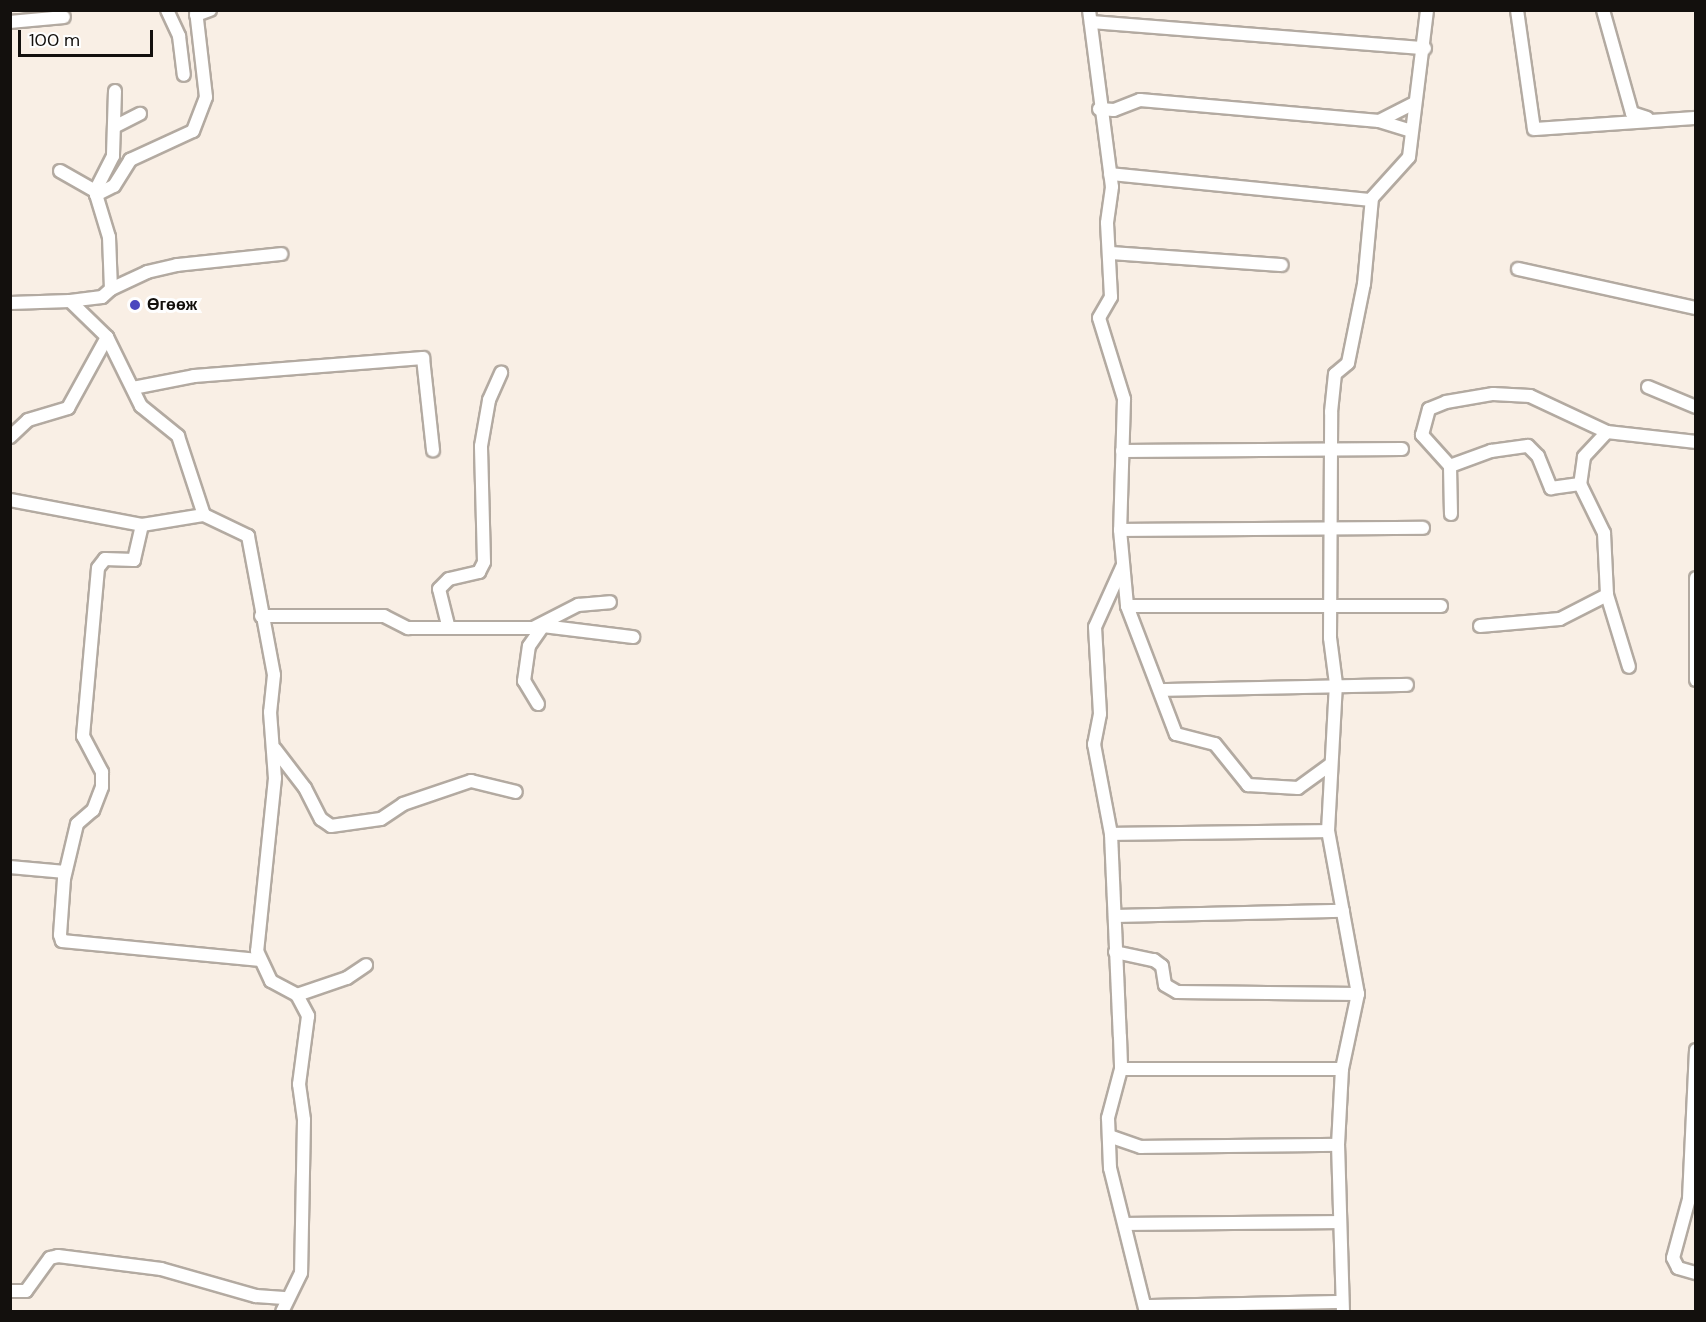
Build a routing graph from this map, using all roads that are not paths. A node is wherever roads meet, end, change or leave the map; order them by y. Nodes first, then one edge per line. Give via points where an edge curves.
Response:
1 (167, 10) edge
2 (210, 10) edge
3 (1427, 10) edge
4 (1517, 10) edge
5 (1603, 10) edge
6 (196, 13) edge
7 (1090, 16) edge
8 (64, 17) dead end
9 (10, 22) edge
10 (1425, 48) junction
11 (184, 75) dead end
12 (115, 91) dead end
13 (1413, 105) junction
14 (1099, 109) junction
15 (140, 114) dead end
16 (1695, 117) edge
17 (1672, 120) junction
18 (1379, 121) junction
19 (116, 126) junction
20 (1412, 131) junction
21 (60, 171) dead end
22 (1110, 174) junction
23 (95, 193) junction
24 (1371, 200) junction
25 (1110, 253) junction
26 (281, 254) dead end
27 (1282, 265) dead end
28 (1518, 269) dead end
29 (111, 289) junction
30 (70, 301) junction
31 (10, 303) edge
32 (1695, 308) edge
33 (107, 337) junction
34 (501, 373) dead end
35 (1648, 387) dead end
36 (133, 388) junction
37 (1695, 407) edge
38 (1607, 432) junction
39 (10, 437) edge
40 (1695, 442) edge
41 (1402, 449) dead end
42 (433, 450) dead end
43 (1331, 451) junction
44 (1122, 452) junction
45 (1450, 466) junction
46 (1580, 484) junction
47 (10, 500) edge
48 (1451, 514) dead end
49 (204, 515) junction
50 (142, 525) junction
51 (1423, 528) dead end
52 (1120, 530) junction
53 (1330, 530) junction
54 (1123, 565) junction
55 (1695, 579) edge
56 (1607, 595) junction
57 (610, 602) dead end
58 (1127, 606) junction
59 (1330, 606) junction
60 (1441, 606) dead end
61 (261, 616) junction
62 (448, 625) junction
63 (543, 626) junction
64 (1480, 626) dead end
65 (633, 637) dead end
66 (1629, 667) dead end
67 (1695, 680) edge
68 (1336, 684) junction
69 (1407, 685) dead end
70 (1161, 690) junction
71 (538, 704) dead end
72 (275, 749) junction
73 (1330, 765) junction
74 (516, 792) dead end
75 (1328, 831) junction
76 (1111, 834) junction
77 (10, 867) edge
78 (65, 872) junction
79 (1343, 911) junction
80 (1115, 916) junction
81 (1115, 952) junction
82 (258, 960) junction
83 (366, 965) dead end
84 (1358, 994) junction
85 (297, 995) junction
86 (1695, 1050) edge
87 (1121, 1069) junction
88 (1342, 1069) junction
89 (1109, 1136) junction
90 (1338, 1145) junction
91 (1339, 1222) junction
92 (1127, 1224) junction
93 (1695, 1273) edge
94 (10, 1291) edge
95 (284, 1298) junction
96 (1343, 1306) edge
97 (1146, 1309) edge
98 (282, 1311) edge

1 - 11 street via 179,36
2 - 6 street
3 - 10 street
4 - 17 street via 1534,129
5 - 17 street via 1632,113
6 - 23 street via 206,97 193,130 130,160 114,186
7 - 10 street
7 - 14 street
8 - 9 street
10 - 13 street
12 - 19 street
13 - 18 street
13 - 20 street
14 - 18 street via 1114,110 1140,100
14 - 22 street
15 - 19 street
16 - 17 street
18 - 20 street
19 - 23 street via 113,156
20 - 24 street via 1405,166
21 - 23 street
22 - 24 street
22 - 25 street
23 - 29 street via 110,237
24 - 43 street via 1358,318 1348,363 1335,374
25 - 27 street
25 - 44 street via 1111,297 1099,318 1124,399
26 - 29 street via 147,272
28 - 32 street
29 - 30 street via 102,297
30 - 31 street
30 - 33 street
33 - 36 street
33 - 39 street via 68,408 28,420
34 - 62 street via 489,400 482,446 484,562 479,572 449,579 439,589
35 - 37 street
36 - 42 street via 194,376 423,358
36 - 49 street via 141,406 178,436
38 - 40 street
38 - 45 street via 1530,396 1475,396 1429,409 1422,422 1429,446
38 - 46 street via 1584,457
41 - 43 street
43 - 44 street
43 - 53 street
44 - 52 street
45 - 46 street via 1491,451 1528,446 1538,456 1551,488
45 - 48 street
46 - 56 street via 1604,533
47 - 50 street
49 - 50 street
49 - 61 street via 248,536
50 - 78 street via 134,560 105,559 98,568 83,736 102,772 102,787 93,810 77,824
51 - 53 street
52 - 53 street
52 - 54 street
53 - 59 street
54 - 58 street
54 - 76 street via 1102,603 1093,642 1100,714 1094,744
55 - 67 street
56 - 64 street via 1560,619
56 - 66 street
57 - 63 street via 578,606
58 - 59 street
58 - 70 street
59 - 60 street
59 - 68 street
61 - 62 street via 384,616 408,628
61 - 72 street via 274,675 270,712
62 - 63 street
63 - 65 street
63 - 71 street via 529,646 524,681
68 - 69 street
68 - 70 street
68 - 73 street
70 - 73 street via 1176,734 1215,744 1248,785 1298,788
72 - 74 street via 306,788 321,819 331,826 381,819 404,804 471,781
72 - 82 street
73 - 75 street
75 - 76 street
75 - 79 street
76 - 80 street
77 - 78 street
78 - 82 street via 62,941
79 - 80 street
79 - 84 street
80 - 81 street
81 - 84 street via 1154,960 1162,966 1165,985 1177,992
81 - 87 street
82 - 85 street via 271,981
83 - 85 street via 347,978
84 - 88 street
85 - 95 street via 308,1016 299,1084 304,1120 301,1273
86 - 93 street via 1689,1199 1673,1258 1678,1268
87 - 88 street
87 - 89 street via 1108,1118
88 - 90 street
89 - 90 street via 1141,1147
89 - 92 street via 1110,1168
90 - 91 street
91 - 92 street
91 - 96 street
92 - 97 street
94 - 95 street via 26,1291 50,1258 58,1256 161,1269 256,1296
95 - 98 street
96 - 97 street

